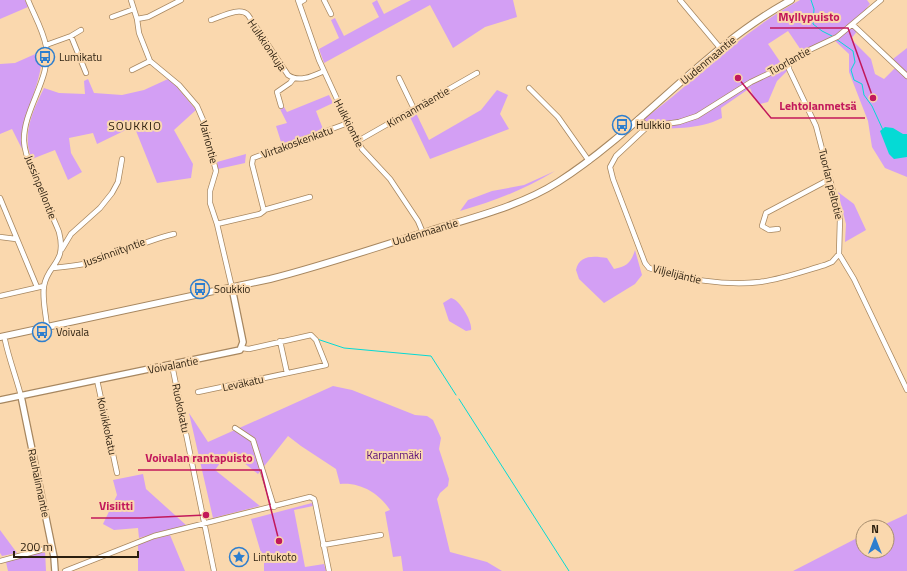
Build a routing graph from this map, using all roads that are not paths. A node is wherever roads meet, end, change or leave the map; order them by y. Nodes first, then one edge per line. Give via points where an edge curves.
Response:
1 (28, 0) edge
2 (131, 0) edge
3 (181, 0) edge
4 (304, 0) edge
5 (324, 0) edge
6 (680, 0) edge
7 (791, 0) edge
8 (881, 0) edge
9 (298, 1) edge
10 (134, 9) junction
11 (331, 14) dead end
12 (112, 17) dead end
13 (137, 19) junction
14 (211, 20) dead end
15 (853, 25) junction
16 (80, 30) dead end
17 (71, 36) junction
18 (46, 45) junction
19 (721, 49) junction
20 (150, 61) junction
21 (789, 64) junction
22 (132, 70) dead end
23 (324, 71) junction
24 (477, 73) dead end
25 (86, 74) dead end
26 (907, 76) edge
27 (294, 78) junction
28 (399, 78) dead end
29 (530, 88) dead end
30 (281, 106) dead end
31 (414, 109) junction
32 (638, 119) junction
33 (348, 123) junction
34 (648, 126) junction
35 (358, 141) junction
36 (122, 159) dead end
37 (589, 161) junction
38 (830, 179) junction
39 (310, 197) dead end
40 (0, 198) edge
41 (264, 210) junction
42 (217, 224) junction
43 (778, 229) dead end
44 (423, 233) junction
45 (174, 234) dead end
46 (0, 237) edge
47 (16, 239) junction
48 (62, 249) junction
49 (839, 254) junction
50 (53, 268) junction
51 (44, 286) junction
52 (37, 287) junction
53 (232, 288) junction
54 (0, 296) edge
55 (47, 326) junction
56 (2, 338) edge
57 (280, 341) junction
58 (242, 348) junction
59 (172, 365) junction
60 (326, 365) joint
61 (287, 373) junction
62 (97, 380) junction
63 (907, 390) edge
64 (198, 392) dead end
65 (21, 396) junction
66 (0, 400) edge
67 (235, 428) dead end
68 (117, 473) dead end
69 (274, 507) junction
70 (205, 523) junction
71 (381, 535) dead end
72 (323, 545) junction
73 (52, 547) junction
74 (0, 561) edge
75 (216, 570) edge
76 (55, 571) edge
77 (65, 571) edge
78 (330, 571) edge

1 - 18 street, Jussinpellontie
2 - 10 street
3 - 13 street via 148,17
4 - 9 street
5 - 11 street
6 - 19 street
7 - 19 main road, Uudenmaantie via 755,22
8 - 15 street, Tuorlantie
9 - 23 street, Hulkkiontie
10 - 12 street
10 - 13 street
13 - 20 street via 139,33
14 - 27 street, Hulkkionkuja via 237,11 246,13 286,73
15 - 21 street, Tuorlantie via 835,38 803,53
15 - 26 street
16 - 17 street
17 - 18 street
17 - 25 street
18 - 48 street, Jussinpellontie via 44,67 27,124 25,145 27,156 59,232
19 - 32 main road, Uudenmaantie
20 - 22 street
20 - 42 street, Vairiontie via 176,82 202,115 215,167 210,199
21 - 34 street, Tuorlantie via 750,82 697,116 670,124
21 - 38 street, Tuorlan peltotie via 816,126
23 - 27 street, Hulkkionkuja via 308,77
23 - 33 street, Hulkkiontie
24 - 31 street, Kinnanmäentie
27 - 30 street via 290,84 277,92
28 - 31 street
29 - 37 street via 556,114
31 - 35 street, Kinnanmäentie
32 - 34 street
32 - 37 main road, Uudenmaantie
33 - 35 street, Hulkkiontie
33 - 41 street, Virtakoskenkatu via 253,158 252,164
34 - 49 street, Viljelijäntie via 616,156 610,166 649,268 710,282 749,283 762,282 825,265
35 - 44 street, Hulkkiontie via 362,149 390,179
36 - 48 street via 118,182 112,193 100,208 71,234
37 - 44 main road, Uudenmaantie via 534,195
38 - 43 street via 766,213 762,226 769,230
38 - 49 street, Tuorlan peltotie via 840,218
39 - 41 street
40 - 47 street
41 - 42 street via 260,214
42 - 53 street, Vairiontie
44 - 53 main road, Uudenmaantie via 291,274
45 - 50 street, Jussinniityntie via 85,264
46 - 47 street
47 - 52 street
48 - 50 street
49 - 63 street
50 - 51 street
51 - 52 street
51 - 55 street
52 - 54 street
53 - 55 main road, Uudenmaantie
53 - 58 street
55 - 56 main road, Uudenmaantie
56 - 65 street
57 - 58 street, Voivalantie via 249,349
57 - 60 street, Voivalantie via 313,336
57 - 61 street
58 - 59 street, Voivalantie via 236,352
59 - 62 street, Voivalantie
59 - 70 street, Ruokokatu
60 - 61 street, Leväkatu
61 - 64 street, Leväkatu
62 - 65 street, Voivalantie
62 - 68 street, Koivikkokatu
65 - 66 street, Voivalantie
65 - 73 street, Rauhalinnantie
67 - 69 street via 253,440
69 - 70 street
69 - 72 street via 306,498 314,499
70 - 75 street, Ruokokatu
70 - 77 street via 148,538
71 - 72 street
72 - 78 street
73 - 74 street
73 - 76 street, Rauhalinnantie

